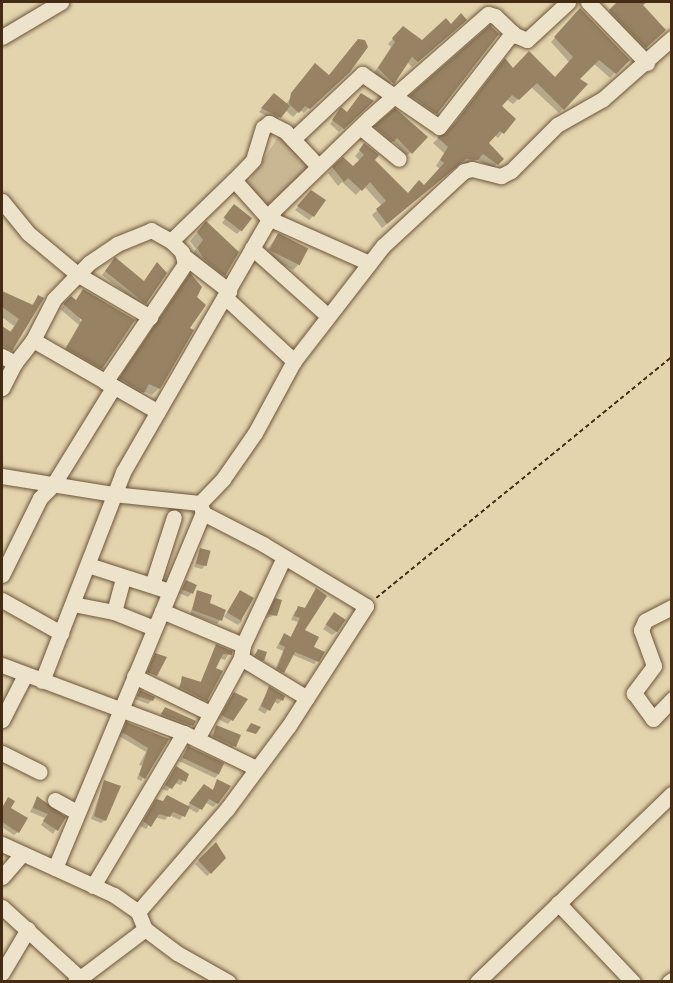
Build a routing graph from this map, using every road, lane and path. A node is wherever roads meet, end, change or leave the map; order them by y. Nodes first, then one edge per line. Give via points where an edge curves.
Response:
1 (61, 2) edge
2 (568, 2) edge
3 (588, 2) edge
4 (513, 32) junction
5 (2, 38) edge
6 (672, 38) edge
7 (647, 63) junction
8 (395, 97) junction
9 (360, 127) junction
10 (293, 139) junction
11 (399, 159) dead end
12 (318, 166) junction
13 (234, 180) junction
14 (2, 201) edge
15 (268, 219) junction
16 (171, 241) junction
17 (252, 248) junction
18 (185, 257) junction
19 (369, 263) junction
20 (76, 274) junction
21 (228, 295) junction
22 (328, 316) junction
23 (150, 317) junction
24 (33, 340) junction
25 (672, 357) edge
26 (8, 359) edge
27 (294, 362) junction
28 (109, 385) junction
29 (2, 388) edge
30 (158, 412) junction
31 (2, 476) edge
32 (53, 485) junction
33 (113, 494) junction
34 (202, 508) junction
35 (174, 517) dead end
36 (284, 557) junction
37 (88, 565) junction
38 (2, 575) edge
39 (123, 578) junction
40 (152, 585) junction
41 (169, 591) junction
42 (2, 600) edge
43 (73, 603) junction
44 (366, 606) junction
45 (672, 607) edge
46 (162, 611) junction
47 (114, 612) junction
48 (153, 628) junction
49 (62, 633) junction
50 (242, 652) junction
51 (2, 665) edge
52 (25, 675) junction
53 (134, 676) junction
54 (42, 681) junction
55 (307, 698) junction
56 (672, 699) edge
57 (119, 709) junction
58 (210, 713) junction
59 (2, 720) edge
60 (191, 736) junction
61 (2, 753) edge
62 (256, 768) junction
63 (40, 772) dead end
64 (55, 800) dead end
65 (666, 800) edge
66 (78, 813) junction
67 (672, 818) edge
68 (2, 844) edge
69 (22, 854) junction
70 (55, 868) junction
71 (2, 877) edge
72 (93, 886) junction
73 (558, 903) junction
74 (2, 907) edge
75 (138, 912) junction
76 (28, 929) junction
77 (146, 929) junction
78 (2, 973) edge
79 (80, 980) edge
80 (228, 981) edge
81 (477, 981) edge
82 (633, 981) edge

1 - 5 street
2 - 4 street via 531,39
3 - 7 street
4 - 8 street via 488,14
4 - 8 street via 439,127
6 - 7 street
7 - 19 street via 603,99 557,124 505,175 472,169 460,174
8 - 9 street
8 - 10 street via 359,75
9 - 11 street
9 - 12 street
10 - 12 street
10 - 13 street via 277,126 266,124 253,160
12 - 15 street
13 - 15 street
13 - 16 street
14 - 20 street via 28,233
15 - 17 street
15 - 19 street
16 - 18 street
16 - 20 street via 151,230 117,244
17 - 21 street
17 - 22 street
18 - 21 street
18 - 23 street via 184,266
19 - 22 street
20 - 23 street
20 - 24 street via 51,303
21 - 27 street
21 - 30 street
22 - 27 street
23 - 28 street
24 - 26 street
24 - 28 street
25 - 44 path
26 - 29 street
27 - 34 street via 255,433
28 - 30 street
28 - 32 street
30 - 33 street
31 - 32 street
32 - 33 street
32 - 38 street via 40,498
33 - 34 street
33 - 37 street
34 - 36 street
34 - 41 street
35 - 40 street
36 - 44 street
36 - 50 street
37 - 39 street
37 - 43 street
39 - 40 street
39 - 47 street
40 - 41 street
41 - 46 street
42 - 49 street
43 - 47 street
43 - 49 street
44 - 55 street
45 - 56 street via 645,621 641,630 654,666 634,693 653,719
46 - 48 street
46 - 50 street
47 - 48 street
48 - 53 street
49 - 54 street
50 - 55 street
50 - 58 street
51 - 52 street
52 - 54 street
52 - 59 street
53 - 57 street
53 - 58 street
54 - 57 street
55 - 62 street
57 - 60 street
57 - 66 street
58 - 60 street
60 - 62 street
60 - 72 street
61 - 63 street
62 - 75 street via 227,809
64 - 66 street
65 - 67 street
65 - 73 street
66 - 70 street
68 - 69 street
69 - 70 street
69 - 71 street
70 - 72 street
72 - 75 street
73 - 81 street
73 - 82 street
74 - 76 street
75 - 77 street
76 - 78 street
76 - 79 street
77 - 79 street
77 - 80 street via 177,953

